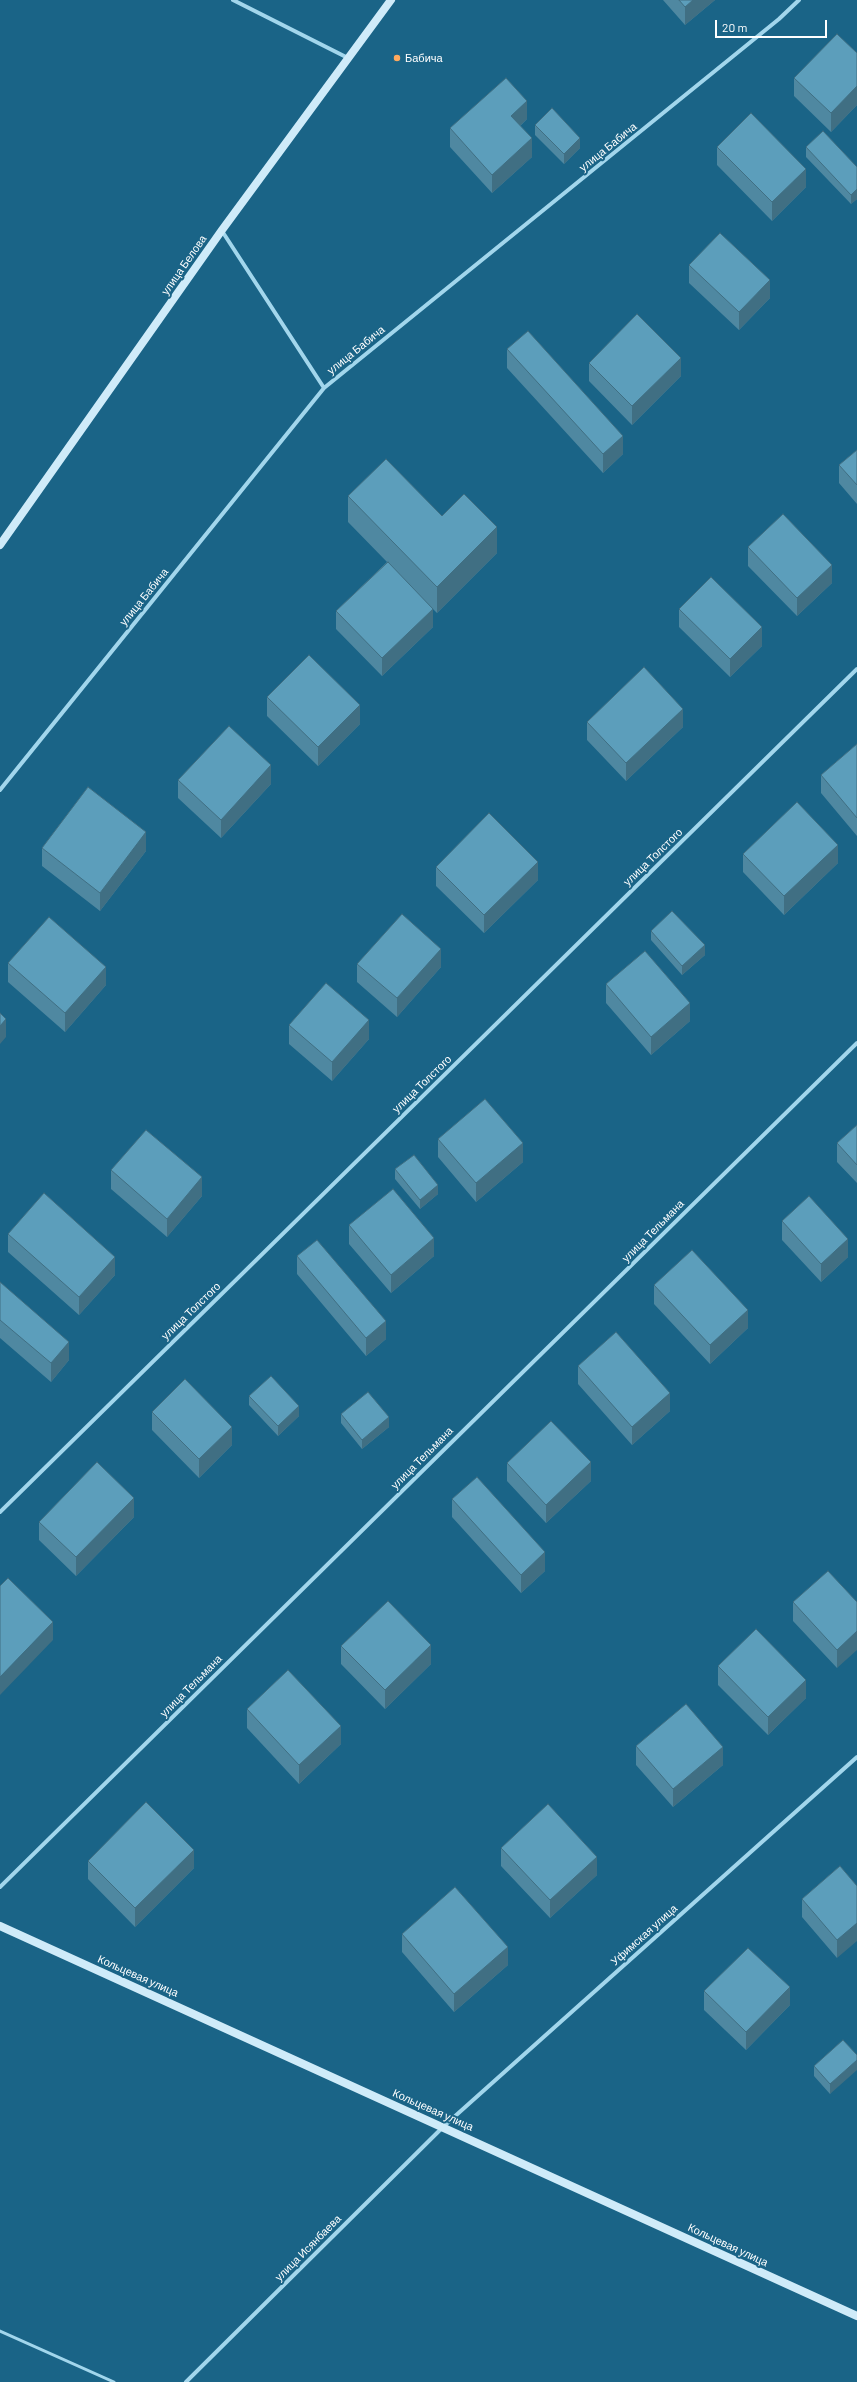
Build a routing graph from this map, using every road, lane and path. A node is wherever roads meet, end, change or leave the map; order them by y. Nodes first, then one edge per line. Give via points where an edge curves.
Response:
1 (233, 0) edge
2 (391, 0) edge
3 (799, 0) edge
4 (348, 58) junction
5 (222, 230) junction
6 (324, 388) junction
7 (0, 545) edge
8 (857, 669) edge
9 (0, 790) edge
10 (857, 1043) edge
11 (0, 1512) edge
12 (857, 1757) edge
13 (0, 1887) edge
14 (0, 1926) edge
15 (444, 2126) junction
16 (857, 2316) edge
17 (0, 2330) edge
18 (114, 2382) edge
19 (186, 2382) edge

1 - 4 street
2 - 4 main road, улица Белова
3 - 6 street, улица Бабича via 779,19
4 - 5 main road, улица Белова
5 - 6 street
5 - 7 main road, улица Белова
6 - 9 street, улица Бабича
8 - 11 street, улица Толстого
10 - 13 street, улица Тельмана
12 - 15 street, Уфимская улица
14 - 15 main road, Кольцевая улица
15 - 16 main road, Кольцевая улица
15 - 19 street, улица Исянбаева
17 - 18 lane

